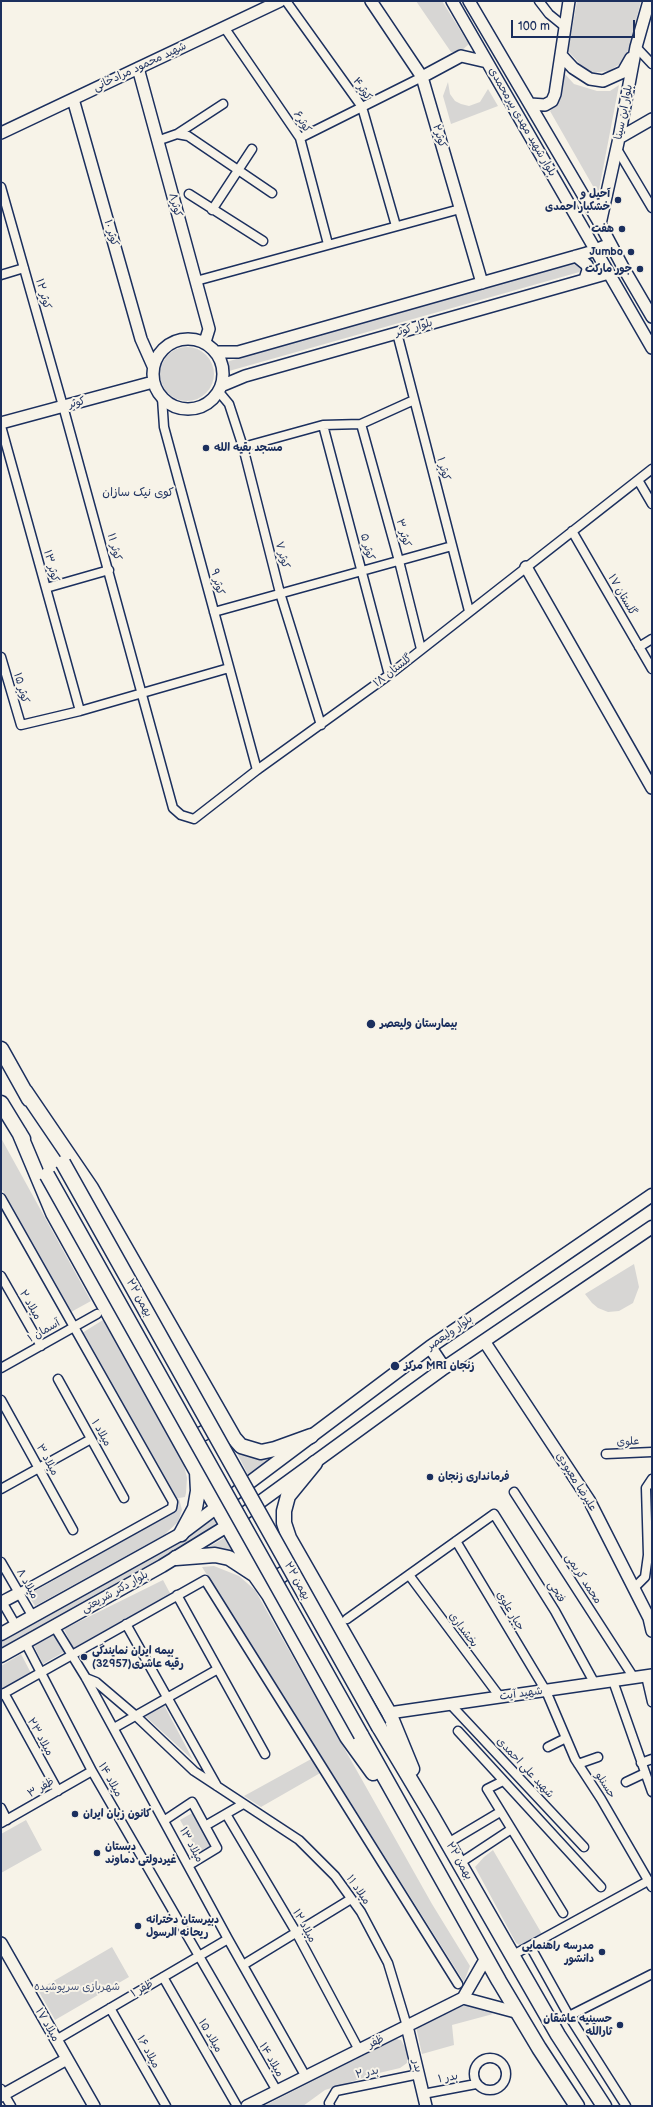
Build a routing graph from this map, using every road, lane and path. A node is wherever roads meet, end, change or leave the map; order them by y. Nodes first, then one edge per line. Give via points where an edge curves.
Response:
1 (280, 1) edge
2 (286, 1) edge
3 (371, 1) edge
4 (452, 1) edge
5 (469, 1) edge
6 (539, 1) edge
7 (569, 1) edge
8 (649, 1) edge
9 (224, 27) junction
10 (565, 27) junction
11 (636, 47) junction
12 (561, 55) junction
13 (487, 62) junction
14 (652, 64) edge
15 (138, 68) junction
16 (422, 77) junction
17 (73, 99) junction
18 (223, 104) dead end
19 (530, 104) junction
20 (362, 107) junction
21 (652, 119) edge
22 (1, 133) edge
23 (177, 134) junction
24 (300, 138) junction
25 (620, 138) junction
26 (158, 142) junction
27 (252, 149) dead end
28 (617, 149) junction
29 (239, 170) junction
30 (1, 187) edge
31 (272, 193) dead end
32 (189, 194) dead end
33 (652, 208) edge
34 (460, 209) junction
35 (212, 210) junction
36 (600, 224) junction
37 (396, 226) junction
38 (263, 242) dead end
39 (328, 244) junction
40 (610, 244) junction
41 (596, 250) junction
42 (576, 256) junction
43 (24, 268) junction
44 (609, 273) junction
45 (1, 275) edge
46 (585, 279) junction
47 (196, 281) junction
48 (482, 283) junction
49 (651, 313) edge
50 (636, 320) junction
51 (397, 333) junction
52 (205, 342) junction
53 (651, 345) edge
54 (216, 352) junction
55 (153, 366) junction
56 (153, 382) junction
57 (220, 389) junction
58 (162, 398) junction
59 (414, 400) junction
60 (63, 406) junction
61 (1, 424) edge
62 (361, 424) junction
63 (323, 425) junction
64 (243, 448) junction
65 (652, 469) edge
66 (638, 480) junction
67 (652, 504) edge
68 (572, 531) junction
69 (452, 546) junction
70 (399, 561) junction
71 (526, 567) junction
72 (109, 570) junction
73 (362, 571) junction
74 (46, 588) junction
75 (280, 593) junction
76 (468, 611) junction
77 (214, 612) junction
78 (652, 639) edge
79 (639, 647) junction
80 (421, 649) junction
81 (1, 657) edge
82 (229, 668) junction
83 (652, 669) edge
84 (389, 675) junction
85 (143, 693) junction
86 (80, 711) junction
87 (321, 725) junction
88 (257, 770) junction
89 (652, 788) edge
90 (1, 1049) edge
91 (25, 1091) junction
92 (3, 1111) edge
93 (19, 1132) junction
94 (652, 1195) edge
95 (1, 1198) edge
96 (652, 1227) edge
97 (1, 1276) edge
98 (97, 1314) dead end
99 (74, 1327) junction
100 (484, 1341) junction
101 (41, 1346) junction
102 (430, 1347) junction
103 (1, 1368) edge
104 (444, 1368) junction
105 (58, 1379) dead end
106 (1, 1400) edge
107 (220, 1413) junction
108 (311, 1436) junction
109 (180, 1438) junction
110 (92, 1439) junction
111 (652, 1452) edge
112 (606, 1454) dead end
113 (315, 1463) junction
114 (39, 1468) junction
115 (197, 1472) junction
116 (652, 1479) edge
117 (1, 1489) edge
118 (514, 1492) dead end
119 (124, 1498) dead end
120 (216, 1507) junction
121 (227, 1526) junction
122 (73, 1530) dead end
123 (181, 1534) junction
124 (456, 1541) junction
125 (176, 1558) junction
126 (1, 1562) edge
127 (309, 1572) junction
128 (255, 1575) junction
129 (409, 1575) junction
130 (634, 1588) junction
131 (19, 1593) junction
132 (269, 1595) junction
133 (177, 1596) junction
134 (1, 1602) edge
135 (33, 1617) junction
136 (650, 1618) edge
137 (347, 1619) dead end
138 (126, 1624) junction
139 (16, 1626) junction
140 (54, 1626) junction
141 (652, 1631) edge
142 (1, 1634) edge
143 (25, 1642) junction
144 (72, 1655) junction
145 (1, 1656) edge
146 (218, 1669) junction
147 (41, 1672) junction
148 (649, 1676) edge
149 (86, 1678) junction
150 (634, 1678) junction
151 (613, 1681) junction
152 (595, 1684) junction
153 (546, 1691) junction
154 (2, 1694) edge
155 (166, 1698) junction
156 (500, 1698) junction
157 (652, 1702) edge
158 (451, 1705) junction
159 (390, 1714) junction
160 (136, 1716) junction
161 (114, 1728) junction
162 (458, 1731) dead end
163 (566, 1738) junction
164 (548, 1747) dead end
165 (265, 1754) dead end
166 (598, 1757) dead end
167 (652, 1759) edge
168 (641, 1763) junction
169 (578, 1764) junction
170 (92, 1771) junction
171 (645, 1773) junction
172 (503, 1780) junction
173 (626, 1782) dead end
174 (218, 1787) junction
175 (58, 1791) junction
176 (652, 1792) edge
177 (243, 1804) junction
178 (1, 1808) edge
179 (500, 1812) junction
180 (226, 1814) junction
181 (431, 1814) junction
182 (165, 1820) junction
183 (4, 1821) edge
184 (205, 1826) junction
185 (414, 1829) junction
186 (510, 1830) junction
187 (448, 1843) junction
188 (584, 1847) dead end
189 (460, 1864) junction
190 (189, 1865) junction
191 (650, 1884) edge
192 (601, 1887) dead end
193 (351, 1899) junction
194 (563, 1913) dead end
195 (296, 1932) junction
196 (228, 1940) junction
197 (1, 1944) edge
198 (530, 1946) junction
199 (513, 1956) junction
200 (198, 1957) junction
201 (486, 1958) junction
202 (242, 1965) junction
203 (652, 1974) edge
204 (163, 1977) junction
205 (458, 1984) dead end
206 (463, 1998) junction
207 (110, 2008) junction
208 (518, 2014) junction
209 (569, 2016) junction
210 (407, 2026) junction
211 (56, 2040) junction
212 (360, 2050) junction
213 (67, 2059) junction
214 (419, 2074) junction
215 (306, 2076) junction
216 (476, 2084) junction
217 (277, 2091) junction
218 (2, 2093) edge
219 (423, 2094) junction
220 (11, 2106) edge
221 (94, 2106) edge
222 (166, 2106) edge
223 (237, 2106) edge
224 (246, 2106) edge
225 (330, 2106) edge
226 (426, 2106) edge
227 (577, 2106) edge
228 (604, 2106) edge
229 (626, 2106) edge

1 - 9 street, شهید محمود مرادخانی
2 - 20 street, کوثر۴
3 - 16 street, کوثر۲
4 - 13 street, بلوار شهید مهدی پیرمحمدی
5 - 19 street, بلوار شهید مهدی پیرمحمدی
6 - 10 street via 549,14
7 - 10 street
8 - 11 street, بلوار ابن سینا
9 - 15 street, شهید محمود مرادخانی
9 - 24 street, کوثر۶
10 - 12 street
11 - 12 street via 623,72 603,81 590,79 573,68
11 - 14 street
11 - 25 street, بلوار ابن سینا
12 - 19 street via 556,94 552,101 538,106
13 - 16 street via 461,56
13 - 41 street, بلوار شهید مهدی پیرمحمدی
15 - 17 street, شهید محمود مرادخانی
15 - 26 street, کوثر۸
16 - 20 street
16 - 34 street, کوثر۲
17 - 22 street, شهید محمود مرادخانی
17 - 55 street, کوثر ۱۰ via 141,339
18 - 23 street
19 - 36 street, بلوار شهید مهدی پیرمحمدی
20 - 24 street
20 - 37 street, کوثر۴
21 - 25 street
23 - 26 street
23 - 29 street via 188,136
24 - 39 street, کوثر۶
25 - 28 street, بلوار ابن سینا
26 - 47 street, کوثر۸
27 - 29 street
28 - 33 street
28 - 36 street, بلوار ابن سینا
29 - 31 street
29 - 35 street
30 - 43 street, کوثر ۱۲
32 - 35 street
34 - 37 street
34 - 48 street, کوثر۲
35 - 38 street
36 - 40 street, بلوار شهید مهدی پیرمحمدی
37 - 39 street
39 - 47 street
40 - 41 street
40 - 49 street, بلوار شهید مهدی پیرمحمدی
41 - 42 street
41 - 44 street, بلوار شهید مهدی پیرمحمدی
42 - 46 street via 587,265
42 - 48 street
43 - 45 street
43 - 60 street, کوثر ۱۲
44 - 46 street, بلوار کوثر
44 - 50 street, بلوار شهید مهدی پیرمحمدی
46 - 51 street, بلوار کوثر
47 - 52 street, کوثر۸ via 209,329
48 - 54 street via 238,352
49 - 50 street
50 - 53 street, بلوار شهید مهدی پیرمحمدی
51 - 57 street, بلوار کوثر via 245,376
51 - 59 street, کوثر ۱
52 - 54 street
52 - 55 street via 187,338 177,339 162,349
54 - 57 street via 223,368
55 - 56 street
56 - 58 street
56 - 60 street, کوثر
57 - 58 street via 205,405 196,408 178,408
57 - 64 street, کوثر ۷ via 229,404
58 - 77 street, کوثر ۹ via 164,427
59 - 62 street
59 - 69 street, کوثر ۱
60 - 61 street, کوثر
60 - 72 street, کوثر ۱۱
61 - 74 street, کوثر ۱۳
62 - 63 street
62 - 70 street, کوثر ۳
63 - 64 street
63 - 73 street, کوثر ۵
64 - 75 street, کوثر ۷
65 - 66 street, گلستان ۱۸
66 - 67 street
66 - 68 street, گلستان ۱۸
68 - 71 street, گلستان ۱۸
68 - 79 street, گلستان ۱۷
69 - 70 street
69 - 76 street, کوثر ۱
70 - 73 street
70 - 80 street, کوثر ۳
71 - 76 street, گلستان ۱۸
71 - 89 street
72 - 74 street
72 - 85 street, کوثر ۱۱
73 - 75 street
73 - 84 street, کوثر ۵
74 - 86 street, کوثر ۱۳
75 - 77 street
75 - 87 street, کوثر ۷
76 - 80 street, گلستان ۱۸
77 - 82 street, کوثر ۹
78 - 79 street
79 - 83 street, گلستان ۱۷
80 - 84 street, گلستان ۱۸
81 - 86 street, ۱۵ کوثر via 21,725
82 - 85 street
82 - 88 street, کوثر ۹
84 - 87 street, گلستان ۱۸
85 - 86 street
85 - 88 street, کوثر ۱۱ via 173,808 182,816 194,819
87 - 88 street, گلستان ۱۸
90 - 91 highway, ۲۲ بهمن
91 - 107 highway via 91,1188
91 - 181 highway, ۲۲ بهمن, bridge via 379,1727
92 - 93 highway, ۲۲ بهمن
93 - 109 highway via 53,1213
93 - 185 highway, ۲۲ بهمن, bridge via 46,1175
94 - 102 main road, بلوار ولیعصر
95 - 99 street
96 - 100 main road
97 - 101 street, میلاد ۲
98 - 99 street, آسمان ۱
99 - 101 street, آسمان ۱
99 - 131 street via 173,1502 172,1508
100 - 104 main road
100 - 130 street, علیرضا معبودی via 589,1500
101 - 103 street, آسمان ۱
102 - 104 main road
102 - 108 main road, بلوار ولیعصر
104 - 113 main road
105 - 110 street, میلاد ۱
106 - 114 street, میلاد ۳
107 - 108 highway via 234,1438 241,1446 252,1451 275,1449
107 - 109 highway via 214,1424 204,1433 192,1438
108 - 120 main road, بلوار ولیعصر
109 - 115 highway
110 - 114 street
110 - 119 street, میلاد ۱
111 - 112 street, علوی
113 - 121 main road
113 - 127 highway via 288,1496 284,1511 284,1523 289,1538
114 - 117 street
114 - 122 street, میلاد ۳
115 - 120 highway
115 - 123 highway via 198,1491 195,1508
116 - 130 street via 646,1488 648,1554 645,1577
118 - 150 street, محمد کریمی
120 - 121 highway
120 - 123 main road, بلوار دکتر شریعتی
121 - 125 main road, بلوار دکتر شریعتی
121 - 128 highway
123 - 135 main road, بلوار دکتر شریعتی
124 - 129 street
124 - 152 street, فتحی via 494,1514 555,1611
124 - 153 street, جبار علوی
125 - 128 highway via 215,1555 229,1558
125 - 140 main road, بلوار دکتر شریعتی
126 - 131 street, میلاد ۸
127 - 132 highway via 291,1570 283,1574 274,1583
127 - 159 highway
128 - 132 highway
129 - 137 street
129 - 156 street, بخشداری
130 - 136 street, علیرضا معبودی
131 - 134 street
131 - 135 street, میلاد ۸
132 - 185 highway via 347,1737
133 - 138 street
133 - 146 street
133 - 205 street via 205,1580
134 - 139 street
135 - 139 main road, بلوار دکتر شریعتی
136 - 141 street, علیرضا معبودی
138 - 144 street
138 - 155 street
139 - 142 main road, بلوار دکتر شریعتی
140 - 143 main road, بلوار دکتر شریعتی
140 - 144 street, میلاد ۱۳
143 - 145 main road, بلوار دکتر شریعتی
143 - 147 street, میلاد ۱۴
144 - 147 street
144 - 149 street, میلاد ۱۳
146 - 155 street
146 - 165 street
147 - 154 street
147 - 170 street, میلاد ۱۴
148 - 150 street, شهید آیت
148 - 157 street
149 - 160 street via 96,1682
149 - 161 street, میلاد ۱۳
150 - 151 street, شهید آیت
151 - 152 street, شهید آیت
151 - 168 street
152 - 153 street, شهید آیت
153 - 156 street, شهید آیت
153 - 163 street, حسنلو
154 - 175 street, میلاد ۲۳
155 - 160 street
155 - 174 street
156 - 158 street, شهید آیت
158 - 159 street, شهید آیت
158 - 188 street, شهید علی احمدی
159 - 181 highway
160 - 161 street
160 - 174 street via 194,1771
161 - 182 street, میلاد ۱۳
162 - 172 street
163 - 164 street
163 - 169 street, حسنلو
166 - 169 street
167 - 168 street
168 - 171 street
169 - 191 street, حسنلو
170 - 175 street, ظفر ۳
170 - 200 street, میلاد ۱۴
171 - 173 street
171 - 176 street
172 - 179 street via 487,1789
172 - 192 street
174 - 177 street
175 - 183 street, ظفر ۳
177 - 180 street
177 - 193 street, میلاد ۱۱ via 299,1840 335,1876
178 - 183 street
179 - 186 street
179 - 187 street
180 - 184 street
180 - 195 street, میلاد ۱۲
181 - 187 highway, ۲۲ بهمن
182 - 184 street via 192,1802
182 - 190 street, میلاد ۱۳
184 - 190 street via 217,1848
185 - 201 highway, ۲۲ بهمن
186 - 189 street
186 - 194 street
187 - 189 highway, ۲۲ بهمن
189 - 199 highway, ۲۲ بهمن
190 - 196 street, میلاد ۱۳
191 - 198 street
193 - 195 street
193 - 210 street, میلاد ۱۱ via 361,1912 388,1963
195 - 202 street
195 - 212 street, میلاد ۱۲
196 - 200 street, ظفر ۱
196 - 202 street, میلاد ۱۳
197 - 211 street, میلاد ۱۷
198 - 199 street
198 - 209 street
199 - 228 highway, ۲۲ بهمن via 558,2035
200 - 204 street, ظفر ۱
200 - 217 street, میلاد ۱۴
201 - 206 street
201 - 208 highway, ۲۲ بهمن
202 - 215 street, میلاد ۱۳
203 - 209 street
204 - 207 street, ظفر ۱
204 - 223 street, میلاد ۱۵
206 - 208 street
206 - 210 street, ظفر
207 - 211 street, ظفر ۱
207 - 222 street, میلاد ۱۶
208 - 227 highway, ۲۲ بهمن
209 - 229 street
210 - 212 street, ظفر
210 - 214 street, بدر
211 - 213 street, میلاد ۱۷
212 - 215 street, ظفر
213 - 218 street
213 - 221 street, میلاد ۱۷
214 - 219 street, بدر
214 - 225 street, بدر ۲ via 336,2091 329,2103
215 - 217 street, ظفر
216 - 216 street via 490,2091 499,2088 505,2079 501,2063 491,2058 480,2061 473,2074
216 - 219 street, بدر ۱
217 - 224 street, ظفر
218 - 220 street
219 - 226 street, بدر

